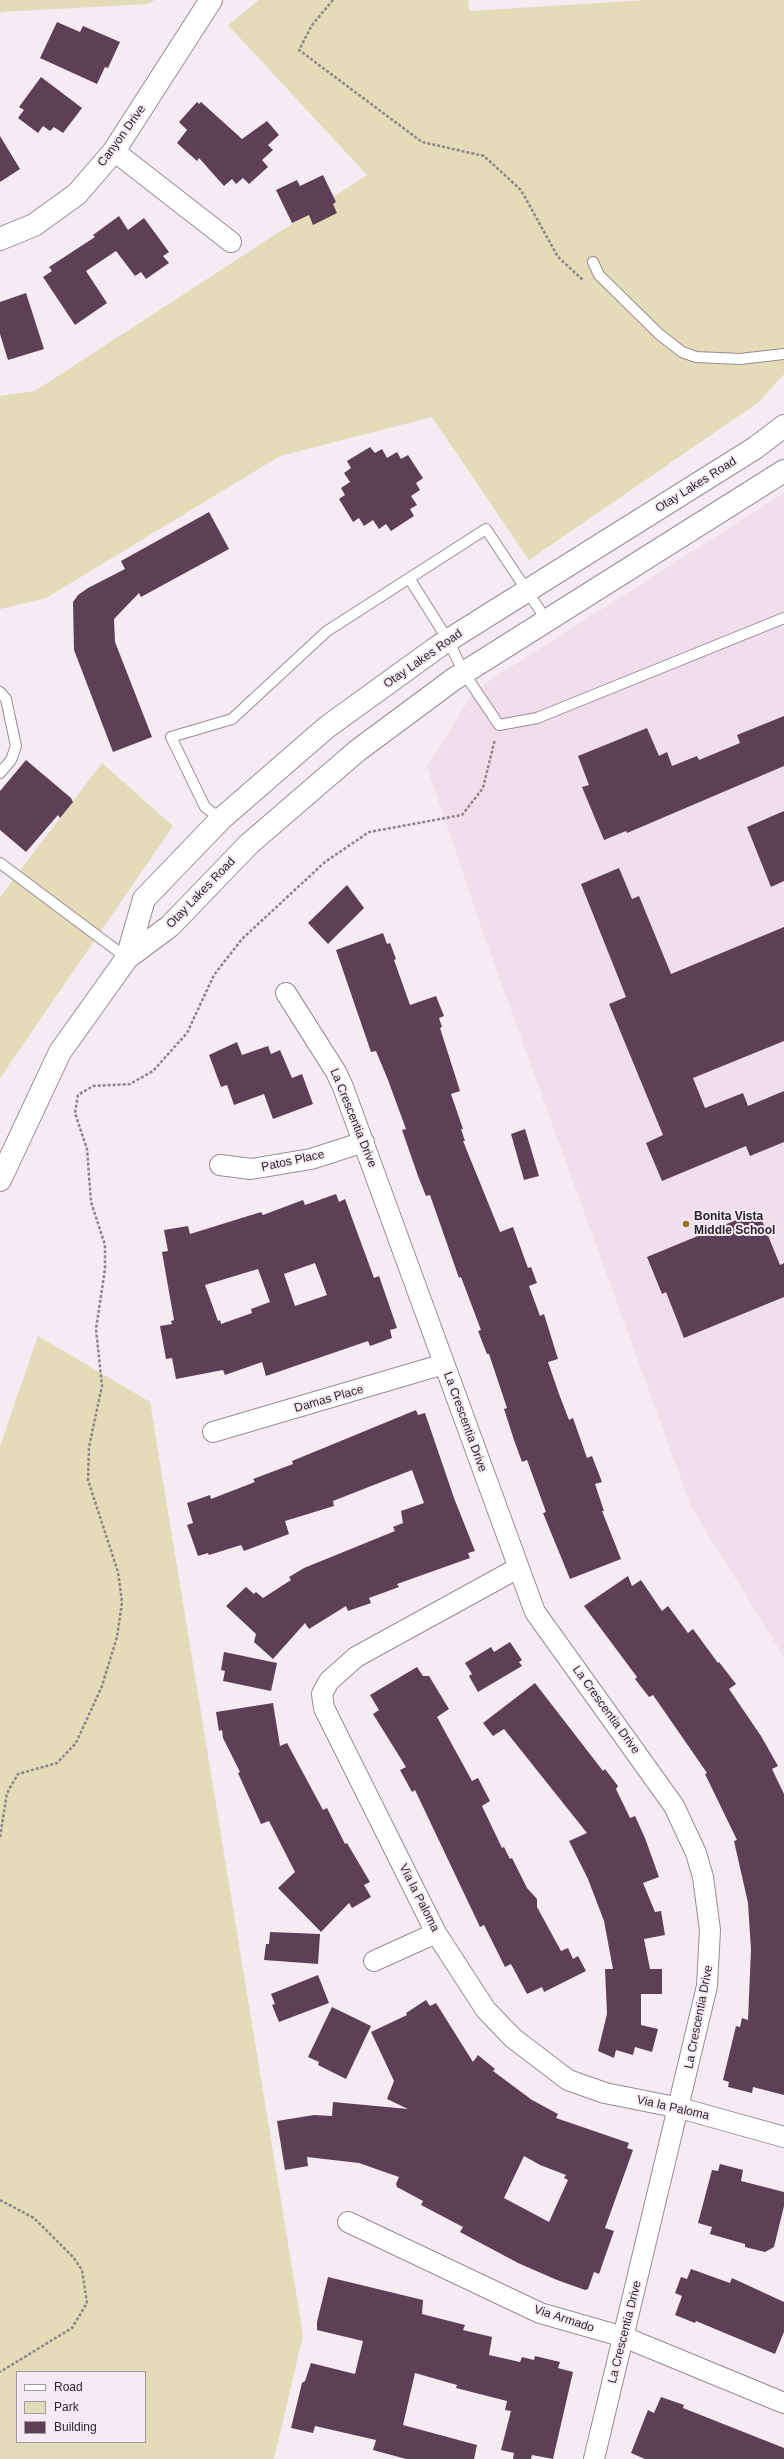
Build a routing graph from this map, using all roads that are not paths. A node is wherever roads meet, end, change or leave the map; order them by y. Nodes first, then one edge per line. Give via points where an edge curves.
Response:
1 (211, 0) edge
2 (114, 151) junction
3 (0, 239) edge
4 (232, 242) dead end
5 (593, 262) dead end
6 (784, 354) edge
7 (784, 426) edge
8 (784, 471) edge
9 (409, 578) junction
10 (526, 592) junction
11 (784, 618) edge
12 (547, 621) junction
13 (448, 640) junction
14 (464, 673) junction
15 (0, 692) edge
16 (0, 773) edge
17 (221, 819) junction
18 (0, 863) edge
19 (127, 958) junction
20 (286, 993) dead end
21 (364, 1142) junction
22 (220, 1165) dead end
23 (0, 1180) edge
24 (444, 1364) junction
25 (213, 1432) dead end
26 (518, 1568) junction
27 (436, 1933) junction
28 (374, 1961) dead end
29 (680, 2108) junction
30 (784, 2137) edge
31 (348, 2222) dead end
32 (624, 2337) junction
33 (784, 2403) edge
34 (594, 2459) edge

1 - 2 main road, Canyon Drive
2 - 3 main road, Canyon Drive via 77,194 34,225
2 - 4 street
5 - 6 lane via 599,275 659,334 682,352 696,357 740,359
7 - 10 main road, Otay Lakes Road via 755,448
8 - 12 main road, Otay Lakes Road
9 - 10 lane via 486,529
9 - 13 lane
9 - 17 lane via 327,631 232,719 172,737 205,807
10 - 12 lane
10 - 13 main road, Otay Lakes Road
11 - 14 lane via 537,718 499,725
12 - 14 main road, Otay Lakes Road
13 - 14 lane
13 - 17 main road, Otay Lakes Road via 327,727
14 - 19 main road, Otay Lakes Road via 357,751 249,844 170,926
15 - 16 lane via 6,699 16,746 11,760
17 - 19 main road, Otay Lakes Road via 144,899
18 - 19 lane
19 - 23 main road, Otay Lakes Road via 60,1052
20 - 21 street, La Crescentia Drive via 336,1072
21 - 22 street, Patos Place via 310,1159 251,1169
21 - 24 street, La Crescentia Drive
24 - 25 street, Damas Place
24 - 26 street, La Crescentia Drive
26 - 27 street, Via la Paloma via 356,1657 329,1681 322,1694 324,1708
26 - 29 street, La Crescentia Drive via 535,1612 661,1785 678,1813 696,1852 708,1902 710,1958 707,1986
27 - 28 street
27 - 29 street, Via la Paloma via 486,2010 513,2038 540,2060 568,2080 605,2093
29 - 30 street, Via la Paloma
29 - 32 street, La Crescentia Drive
31 - 32 street, Via Armado via 540,2313
32 - 33 street, Via Armado
32 - 34 street, La Crescentia Drive

